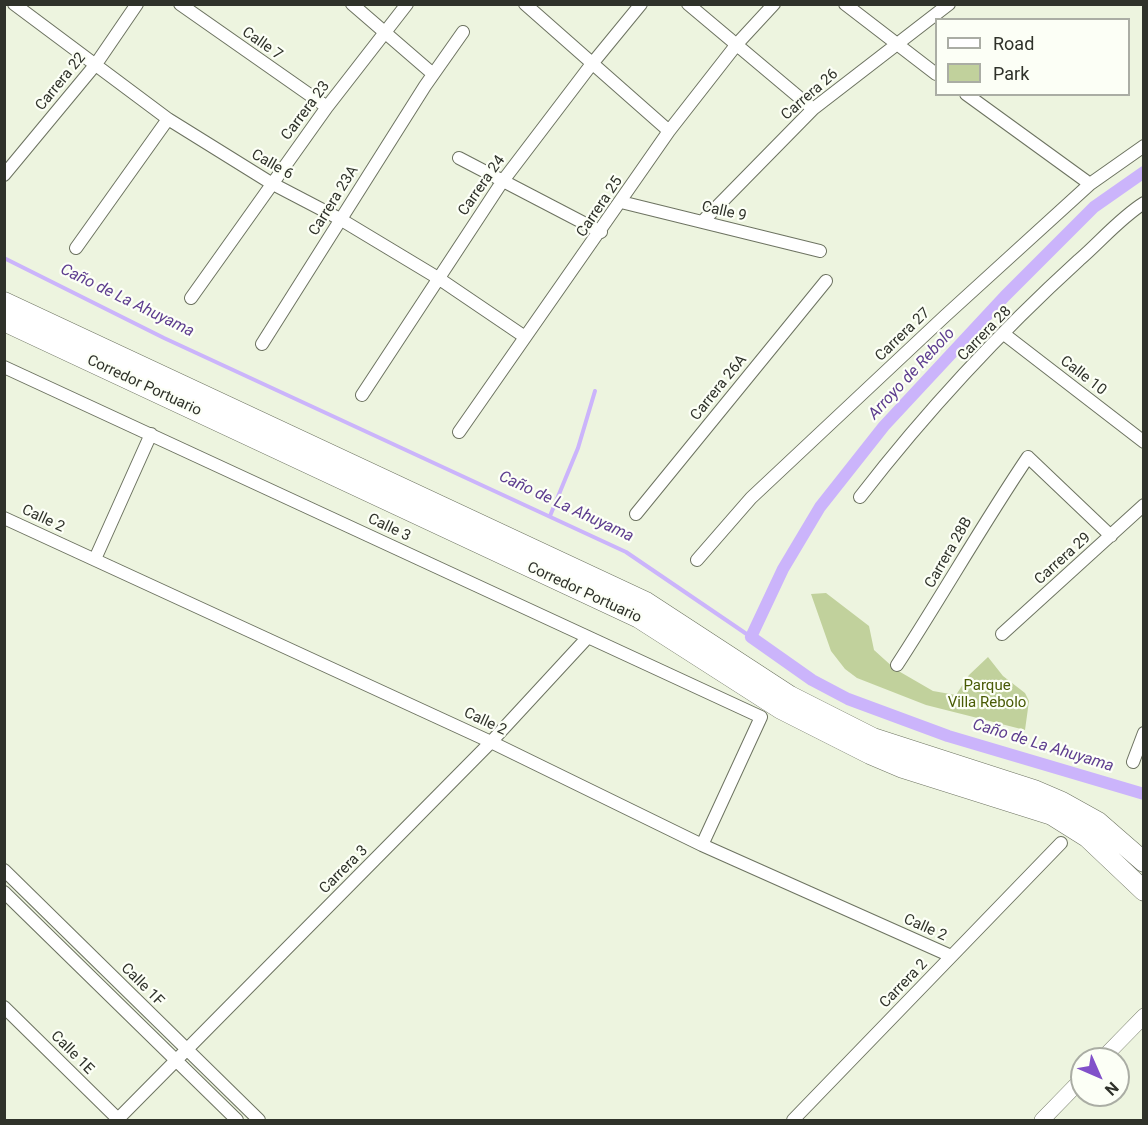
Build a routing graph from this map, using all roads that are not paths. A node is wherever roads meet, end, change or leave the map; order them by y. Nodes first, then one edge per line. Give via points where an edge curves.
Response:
1 (14, 4) edge
2 (137, 4) edge
3 (180, 4) edge
4 (352, 4) edge
5 (407, 4) edge
6 (525, 4) edge
7 (641, 4) edge
8 (688, 4) edge
9 (774, 4) edge
10 (845, 4) edge
11 (949, 4) edge
12 (386, 32) junction
13 (463, 32) dead end
14 (737, 44) junction
15 (895, 44) junction
16 (96, 64) junction
17 (591, 64) junction
18 (935, 73) edge
19 (433, 74) junction
20 (969, 96) edge
21 (327, 107) junction
22 (813, 109) junction
23 (168, 119) junction
24 (669, 131) junction
25 (1143, 146) edge
26 (459, 158) dead end
27 (4, 175) edge
28 (502, 182) junction
29 (271, 183) junction
30 (1090, 184) junction
31 (621, 202) junction
32 (1142, 205) edge
33 (340, 219) junction
34 (702, 222) junction
35 (601, 232) junction
36 (76, 248) dead end
37 (820, 252) dead end
38 (438, 278) junction
39 (826, 281) dead end
40 (191, 298) dead end
41 (4, 302) edge
42 (4, 321) edge
43 (1004, 334) junction
44 (525, 337) junction
45 (262, 344) dead end
46 (4, 367) edge
47 (362, 395) dead end
48 (459, 432) dead end
49 (151, 434) junction
50 (1143, 441) edge
51 (860, 497) dead end
52 (1143, 505) edge
53 (636, 514) dead end
54 (4, 518) edge
55 (1111, 536) junction
56 (95, 559) junction
57 (697, 561) dead end
58 (1002, 634) dead end
59 (588, 637) junction
60 (897, 665) dead end
61 (773, 704) junction
62 (1143, 733) edge
63 (491, 742) junction
64 (1133, 762) dead end
65 (1061, 843) dead end
66 (702, 845) junction
67 (1143, 862) edge
68 (4, 870) edge
69 (17, 882) junction
70 (1143, 891) edge
71 (5, 893) edge
72 (951, 956) junction
73 (4, 1007) edge
74 (1143, 1016) edge
75 (1113, 1047) edge
76 (188, 1050) junction
77 (177, 1060) junction
78 (1070, 1091) edge
79 (118, 1120) edge
80 (237, 1120) edge
81 (259, 1120) edge
82 (793, 1120) edge
83 (1042, 1120) edge

1 - 16 street, Calle 6
2 - 16 street, Carrera 22
3 - 21 street, Calle 7
4 - 12 street
5 - 12 street, Carrera 23
6 - 17 street
7 - 17 street, Carrera 24
8 - 14 street
9 - 14 street, Carrera 25
10 - 15 street
11 - 15 street, Carrera 26
12 - 19 street
12 - 21 street, Carrera 23
13 - 19 street, Carrera 23A
14 - 22 street
14 - 24 street, Carrera 25
15 - 18 street
15 - 22 street, Carrera 26
16 - 23 street, Calle 6
16 - 27 street, Carrera 22
17 - 24 street
17 - 28 street, Carrera 24
19 - 33 street, Carrera 23A
20 - 30 street
21 - 29 street, Carrera 23
22 - 34 street, Carrera 26
23 - 29 street, Calle 6
23 - 36 street
24 - 31 street, Carrera 25
25 - 30 street, Carrera 27
26 - 28 street
28 - 35 street
28 - 38 street, Carrera 24
29 - 33 street, Calle 6
29 - 40 street, Carrera 23
30 - 57 street, Carrera 27 via 751,498
31 - 34 street, Calle 9
31 - 35 street, Carrera 25
32 - 43 street, Carrera 28
33 - 38 street, Calle 6
33 - 45 street, Carrera 23A
34 - 37 street, Calle 9
35 - 44 street, Carrera 25
38 - 44 street, Calle 6
38 - 47 street, Carrera 24
39 - 53 street, Carrera 26A
41 - 61 main road, Corredor Portuario via 646,602
42 - 61 main road, Corredor Portuario via 639,618
43 - 50 street, Calle 10
43 - 51 street, Carrera 28 via 894,453
44 - 48 street, Carrera 25
46 - 49 street, Calle 3
49 - 56 street
49 - 59 street, Calle 3
52 - 55 street, Carrera 29
54 - 56 street, Calle 2
55 - 58 street, Carrera 29
55 - 60 street, Carrera 28B via 1028,457
56 - 63 street, Calle 2
59 - 61 street, Calle 3
59 - 63 street, Carrera 3
61 - 66 street
61 - 67 main road, Corredor Portuario via 1034,790 1098,822
61 - 70 main road, Corredor Portuario via 903,768 1052,815 1087,837
62 - 64 street
63 - 66 street, Calle 2
63 - 76 street, Carrera 3
65 - 72 street, Carrera 2
66 - 72 street, Calle 2
68 - 69 street, Calle 1F
69 - 71 street
69 - 76 street, Calle 1F
71 - 77 street, Calle 1F
72 - 82 street, Carrera 2
73 - 79 street, Calle 1E
74 - 75 street
76 - 77 street, Carrera 3
76 - 81 street, Calle 1F
77 - 79 street, Carrera 3
77 - 80 street, Calle 1F
78 - 83 street

